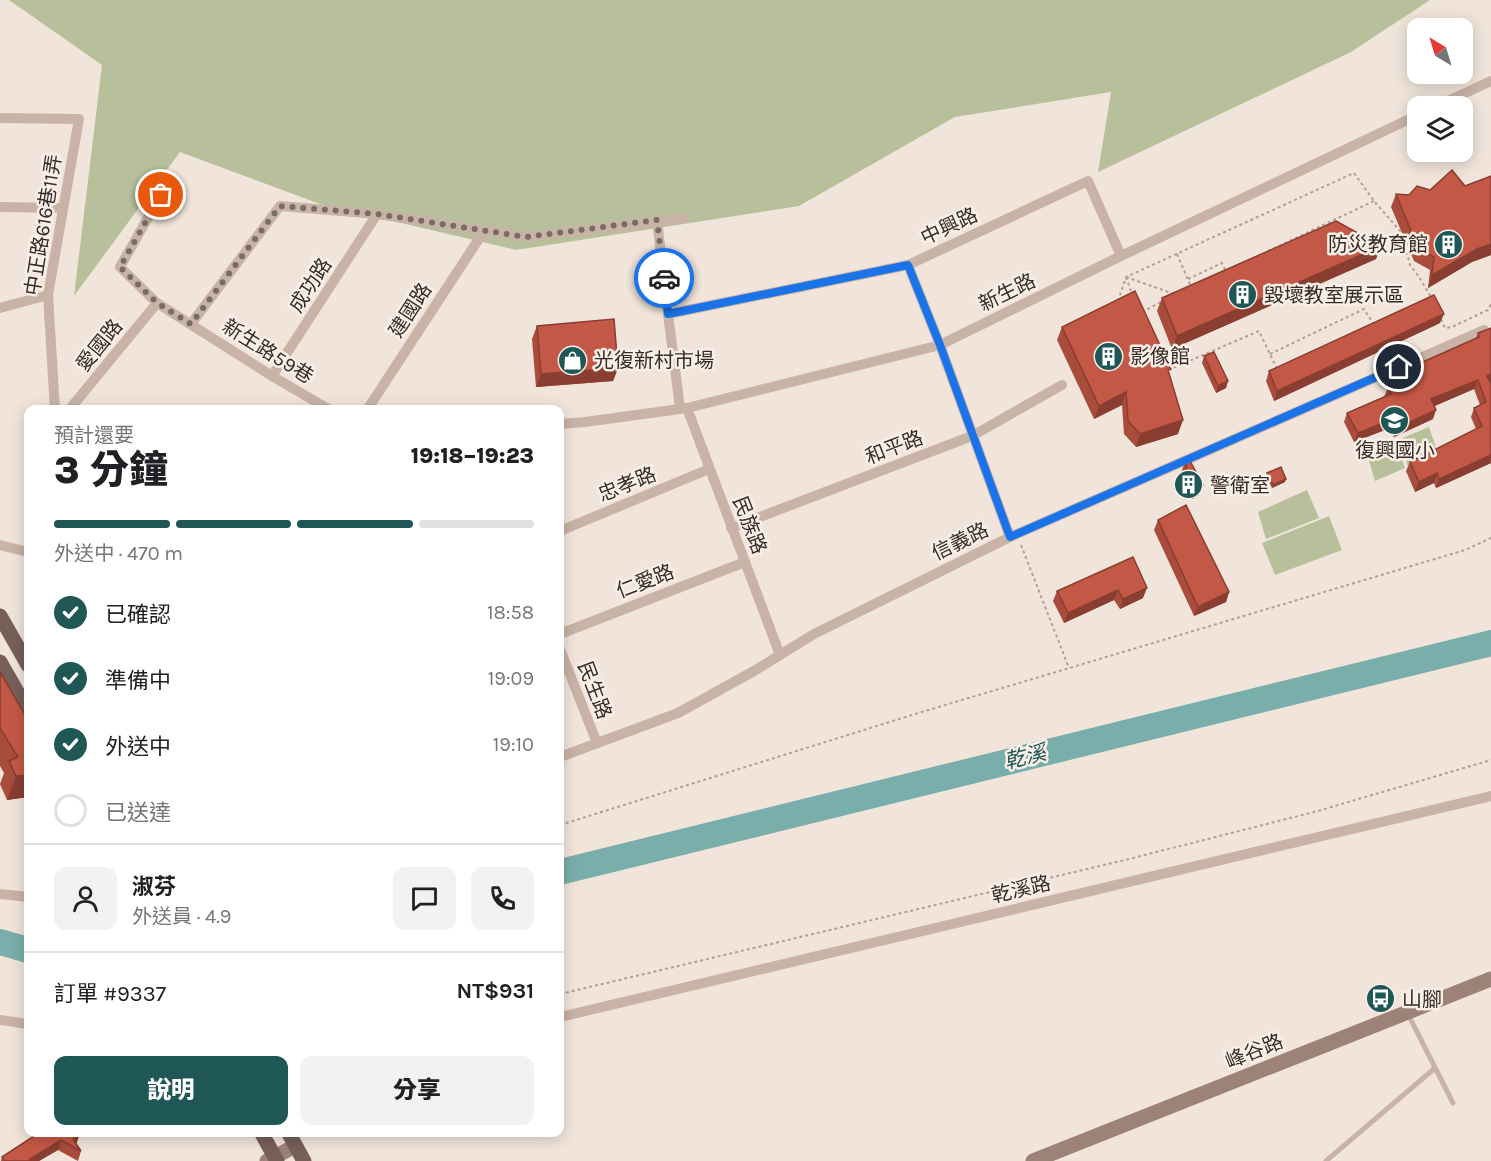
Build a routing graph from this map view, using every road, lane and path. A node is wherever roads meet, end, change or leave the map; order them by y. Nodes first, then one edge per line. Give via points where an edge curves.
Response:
1 (1491, 81) edge
2 (1459, 96) edge
3 (0, 118) edge
4 (1407, 121) edge
5 (171, 177) dead end
6 (1374, 201) junction
7 (0, 207) edge
8 (63, 208) junction
9 (377, 214) junction
10 (684, 218) dead end
11 (657, 220) junction
12 (484, 231) junction
13 (1266, 252) edge
14 (1177, 254) junction
15 (1121, 256) junction
16 (908, 265) junction
17 (1234, 267) edge
18 (1223, 272) edge
19 (1126, 277) junction
20 (1188, 279) junction
21 (1229, 279) edge
22 (1191, 288) edge
23 (48, 294) junction
24 (1133, 295) edge
25 (1431, 297) edge
26 (157, 303) junction
27 (1118, 303) edge
28 (1491, 304) edge
29 (0, 308) edge
30 (1139, 313) edge
31 (668, 314) junction
32 (1440, 318) edge
33 (191, 324) junction
34 (1375, 326) edge
35 (1484, 330) edge
36 (940, 345) junction
37 (1270, 354) junction
38 (1165, 372) edge
39 (1279, 374) edge
40 (272, 376) junction
41 (1062, 385) dead end
42 (55, 405) edge
43 (73, 405) edge
44 (321, 405) edge
45 (370, 405) edge
46 (683, 408) junction
47 (585, 422) junction
48 (564, 423) edge
49 (564, 428) edge
50 (972, 436) junction
51 (709, 469) junction
52 (731, 528) junction
53 (564, 529) edge
54 (1013, 536) junction
55 (1491, 538) edge
56 (0, 545) edge
57 (24, 551) edge
58 (745, 562) junction
59 (0, 616) edge
60 (564, 632) edge
61 (780, 655) junction
62 (24, 658) edge
63 (564, 659) edge
64 (0, 662) edge
65 (1069, 668) junction
66 (24, 704) edge
67 (597, 744) junction
68 (564, 756) edge
69 (1491, 760) edge
70 (1491, 796) edge
71 (564, 824) edge
72 (0, 894) edge
73 (24, 897) edge
74 (1491, 980) edge
75 (564, 993) edge
76 (1407, 1012) junction
77 (564, 1016) edge
78 (0, 1020) edge
79 (24, 1023) edge
80 (1435, 1068) junction
81 (1453, 1103) dead end
82 (263, 1137) edge
83 (292, 1139) edge
84 (273, 1160) edge
85 (304, 1161) edge
86 (1033, 1161) edge
87 (1326, 1161) edge

1 - 2 street
3 - 8 street, 中正路616巷11弄 via 79,119
4 - 15 street, 新生路
5 - 26 street, 新生路59巷 via 120,267
6 - 13 path
6 - 14 path via 1354,173
6 - 25 path via 1402,233 1410,265
7 - 8 street
8 - 23 street, 中正路616巷11弄
9 - 12 street
9 - 33 street via 280,206
9 - 40 street, 成功路
10 - 11 street
11 - 12 street via 526,237
11 - 31 street, 民族路
12 - 45 street, 建國路
14 - 19 path
14 - 20 path
15 - 16 street, 中興路 via 1088,180
15 - 36 street, 新生路
16 - 31 street, 中興路
16 - 36 street
17 - 18 path
19 - 24 path
19 - 27 path
19 - 30 path via 1175,294
20 - 21 path, bridge via 1222,263
20 - 22 path
23 - 29 street
23 - 42 street, 中正路616巷11弄
26 - 33 street, 新生路59巷
26 - 43 street, 愛國路
28 - 32 path via 1488,310 1452,327 1445,328
31 - 46 street, 民族路
33 - 40 street, 新生路59巷
34 - 37 path via 1364,309
35 - 54 street, 信義路
36 - 46 street, 新生路
36 - 50 street
37 - 38 path via 1259,331
37 - 39 path
40 - 44 street, 新生路59巷
41 - 50 street, 和平路
46 - 47 street, 新生路
46 - 51 street, 民族路
47 - 48 street, 新生路
47 - 49 street, 新生路
50 - 52 street, 和平路
50 - 54 street
51 - 52 street, 民族路
51 - 53 street, 忠孝路
52 - 58 street, 民族路
54 - 61 street, 信義路 via 814,634
54 - 65 path
55 - 65 path via 1465,550
56 - 57 street
58 - 60 street, 仁愛路
58 - 61 street, 民族路
59 - 62 main road
61 - 67 street, 信義路 via 678,713
63 - 67 street, 民生路
64 - 66 main road
65 - 71 path
67 - 68 street, 信義路
69 - 75 path via 1318,811 1136,857
70 - 77 street, 乾溪路
72 - 73 street
74 - 76 street, 峰谷路
76 - 80 lane
76 - 86 street, 峰谷路
78 - 79 street
80 - 81 lane
80 - 87 lane
82 - 84 main road
83 - 84 street
83 - 85 main road

